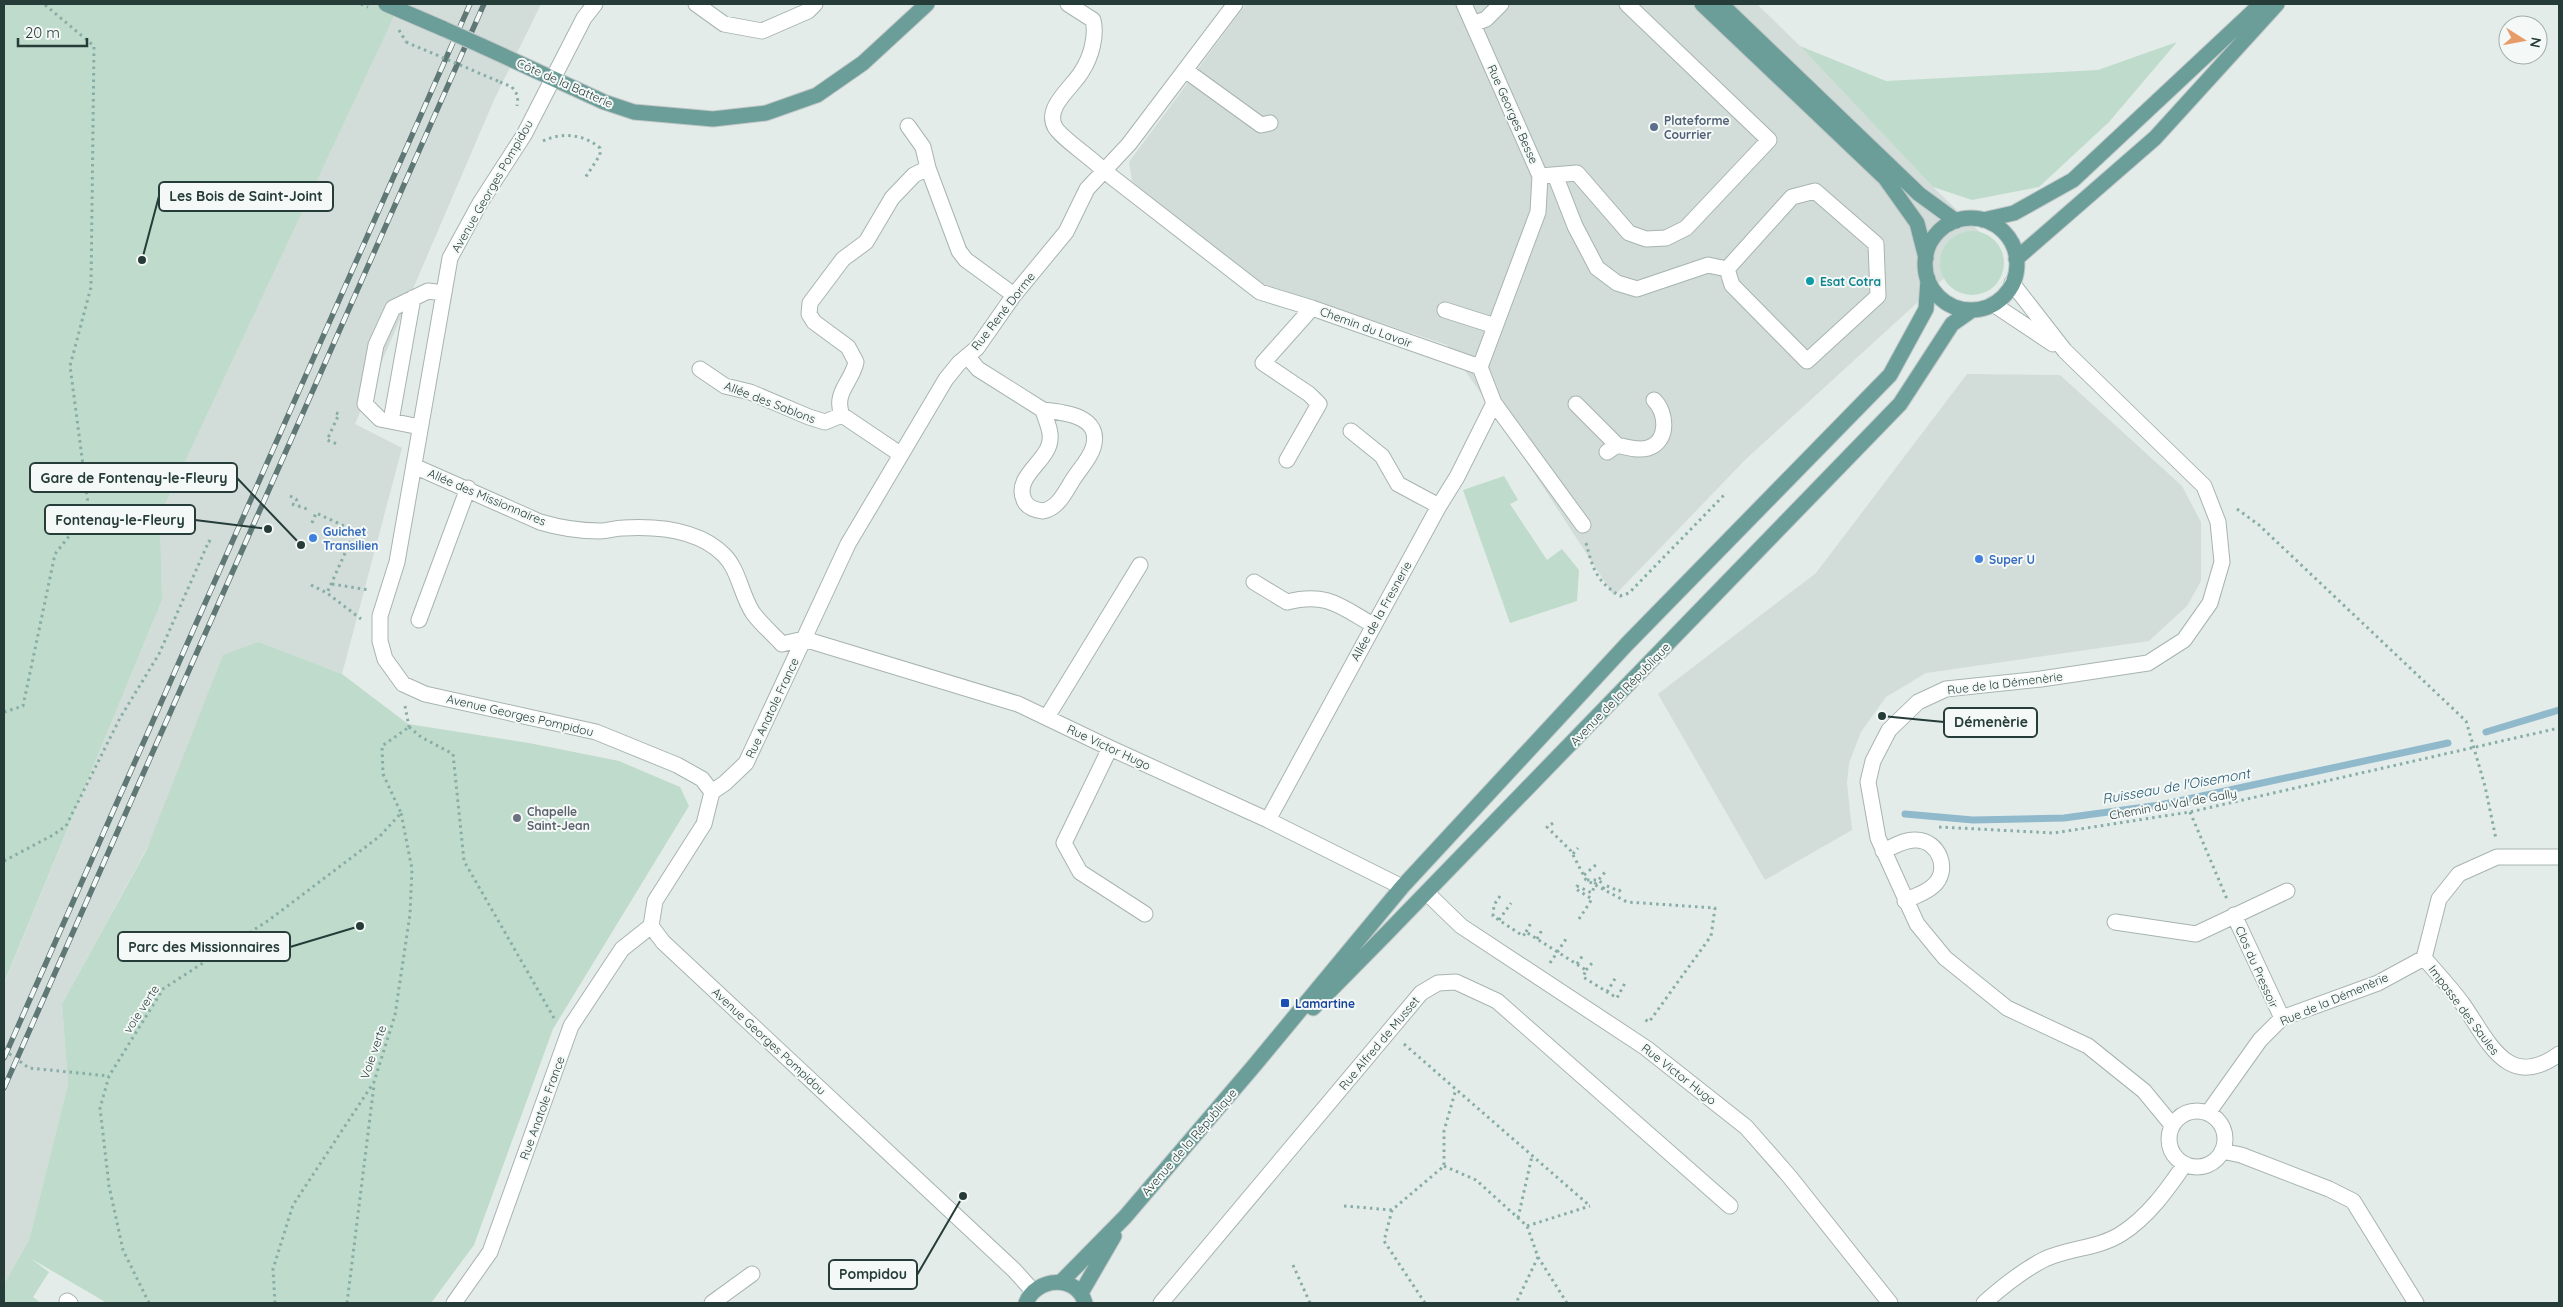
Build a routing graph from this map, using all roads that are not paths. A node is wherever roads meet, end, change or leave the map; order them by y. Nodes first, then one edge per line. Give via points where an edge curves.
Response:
1 (386, 4) edge
2 (595, 4) edge
3 (696, 4) edge
4 (815, 4) edge
5 (928, 4) edge
6 (1068, 4) edge
7 (1236, 4) edge
8 (1464, 4) edge
9 (1501, 4) edge
10 (1627, 4) edge
11 (1702, 4) edge
12 (1721, 4) edge
13 (2261, 4) edge
14 (2278, 4) edge
15 (1473, 24) junction
16 (1185, 70) junction
17 (554, 78) junction
18 (1270, 123) dead end
19 (908, 126) dead end
20 (928, 168) junction
21 (1103, 170) junction
22 (1548, 175) junction
23 (1983, 220) junction
24 (1956, 221) junction
25 (1926, 258) junction
26 (2016, 259) junction
27 (1727, 269) junction
28 (1928, 279) junction
29 (2012, 283) junction
30 (443, 293) junction
31 (1014, 295) junction
32 (413, 298) junction
33 (1993, 304) junction
34 (1312, 308) junction
35 (1445, 310) dead end
36 (1972, 310) junction
37 (1495, 326) junction
38 (2065, 352) junction
39 (967, 356) junction
40 (1480, 368) junction
41 (700, 370) dead end
42 (1654, 400) dead end
43 (1494, 404) junction
44 (1576, 404) dead end
45 (1043, 410) junction
46 (842, 415) junction
47 (391, 421) junction
48 (420, 427) junction
49 (1351, 431) dead end
50 (900, 454) junction
51 (1287, 460) dead end
52 (414, 466) junction
53 (468, 488) junction
54 (1439, 506) junction
55 (1582, 525) road end
56 (1140, 565) dead end
57 (1254, 582) dead end
58 (419, 620) dead end
59 (1374, 625) junction
60 (804, 639) junction
61 (1047, 717) junction
62 (1110, 748) junction
63 (712, 792) junction
64 (1268, 820) junction
65 (1883, 851) junction
66 (2559, 857) edge
67 (1402, 887) junction
68 (2287, 891) dead end
69 (1427, 893) junction
70 (1905, 900) junction
71 (1145, 914) dead end
72 (2234, 914) junction
73 (2115, 922) dead end
74 (651, 926) junction
75 (2424, 958) junction
76 (2282, 1018) junction
77 (2559, 1054) edge
78 (1253, 1067) junction
79 (2208, 1113) junction
80 (2172, 1126) junction
81 (2222, 1151) junction
82 (2185, 1164) junction
83 (1730, 1206) dead end
84 (1125, 1217) junction
85 (752, 1274) dead end
86 (1061, 1282) junction
87 (1030, 1297) edge
88 (1083, 1298) edge
89 (454, 1303) edge
90 (712, 1303) edge
91 (1161, 1303) edge
92 (1890, 1303) edge
93 (1984, 1303) edge
94 (2416, 1303) edge

1 - 17 main road, Côte de la Batterie, bridge
2 - 17 street, Avenue Georges Pompidou via 584,18
3 - 4 street via 724,24 762,31 808,11
5 - 17 main road, Côte de la Batterie via 862,63 817,95 766,113 713,119 634,112 604,102
6 - 21 street, Chemin du Lavoir via 1093,20 1096,34 1083,70 1056,105 1052,119 1056,129
7 - 16 street, Rue René Dorme
8 - 15 street, Rue Georges Besse
9 - 15 street via 1486,19
10 - 22 street via 1769,140 1686,228 1666,238 1646,239 1629,233 1577,173
11 - 25 main road via 1885,178 1917,223
12 - 24 main road via 1919,194
13 - 23 main road via 2074,180 2014,213
14 - 26 main road via 2155,138
15 - 22 street, Rue Georges Besse
16 - 18 street via 1261,125
16 - 21 street, Rue René Dorme via 1129,144
17 - 30 street, Avenue Georges Pompidou via 524,135 463,231 450,258
19 - 20 street via 923,147
20 - 31 street via 959,252
20 - 46 street via 914,175 892,198 866,242 843,259 810,303 809,314 814,322 848,347 856,362 854,372 839,396
21 - 31 street, Rue René Dorme via 1087,189 1066,232
21 - 34 street, Chemin du Lavoir via 1260,292
22 - 27 street via 1597,268 1617,284 1637,289 1708,265
22 - 37 street, Rue Georges Besse via 1538,212
23 - 24 main road
23 - 26 main road via 2006,234
24 - 25 main road, Avenue de la République via 1936,235
25 - 28 main road, Avenue de la République
26 - 29 main road
27 - 27 street via 1732,285 1807,361 1878,296 1876,244 1815,190 1792,197
28 - 36 main road, Avenue de la République via 1934,292 1945,302
28 - 67 main road, Avenue de la République via 1926,309 1890,375 1626,645
29 - 33 main road
29 - 38 street, Rue de la Démenèrie
30 - 32 street via 428,291
30 - 48 street, Avenue Georges Pompidou
31 - 39 street, Rue René Dorme via 977,348
32 - 47 street
32 - 47 street via 394,308 376,345 365,404 380,419
33 - 36 main road, Avenue de la République
33 - 38 street, Rue de la Démenèrie
34 - 40 street, Chemin du Lavoir
34 - 51 street via 1263,364 1319,404
35 - 37 street
36 - 69 main road, Avenue de la République via 1952,324 1900,404
37 - 40 street, Rue Georges Besse
38 - 65 street, Rue de la Démenèrie via 2204,486 2218,522 2222,562 2210,603 2184,640 2148,662 2041,679 1946,689 1918,702 1889,730 1872,761 1868,782
39 - 45 street via 978,369
39 - 50 street, Rue René Dorme via 946,379
40 - 43 street
41 - 46 street, Allée des Sablons via 725,386 750,392 824,422
42 - 44 street via 1663,416 1664,428 1659,441 1648,448 1612,448
43 - 54 street, Allée de la Fresnerie
43 - 55 street
45 - 45 street via 1064,412 1085,420 1094,438 1092,451 1057,504 1043,511 1026,504 1022,492 1024,481 1049,447 1049,430
46 - 50 street
47 - 48 street
48 - 52 street, Avenue Georges Pompidou
49 - 54 street via 1382,456 1398,484
50 - 60 street, Rue René Dorme via 848,544
52 - 53 street, Allée des Missionnaires
52 - 63 street, Avenue Georges Pompidou via 397,562 380,616 380,641 385,659 403,684 425,694 596,732 677,765 702,779
53 - 58 street
53 - 60 street, Allée des Missionnaires via 540,522 562,528 603,532 652,527 681,532 705,542 731,564 754,613 782,644
54 - 59 street, Allée de la Fresnerie
56 - 61 street
57 - 59 street via 1287,602 1308,597 1332,601
59 - 64 street, Allée de la Fresnerie
60 - 61 street, Rue Victor Hugo via 1018,704
60 - 63 street, Rue Anatole France via 746,763
61 - 62 street, Rue Victor Hugo
62 - 64 street, Rue Victor Hugo
62 - 71 street via 1064,843 1080,872
63 - 74 street via 704,824 655,901
64 - 67 street, Rue Victor Hugo
65 - 70 street, Rue de la Démenèrie
65 - 70 street via 1908,840 1917,840 1925,841 1938,852 1942,861 1939,878 1926,891
66 - 75 street via 2498,857 2459,874 2439,899
67 - 78 main road, Avenue de la République
68 - 72 street, Clos du Pressoir
69 - 78 main road, Avenue de la République
69 - 92 street, Rue Victor Hugo via 1461,926 1646,1048 1746,1127
70 - 80 street, Rue de la Démenèrie via 1917,924 1945,958 2008,1008 2088,1046 2144,1091
72 - 73 street, Clos du Pressoir via 2196,934
72 - 76 street, Clos du Pressoir
74 - 87 street, Avenue Georges Pompidou via 663,942 1014,1270
74 - 89 street, Rue Anatole France via 622,949 571,1026 490,1252
75 - 76 street, Rue de la Démenèrie via 2378,983
75 - 77 street, Impasse des Saules via 2498,1056 2518,1068 2545,1064
76 - 79 street, Rue de la Démenèrie via 2260,1040
78 - 84 main road, Avenue de la République
79 - 80 street via 2184,1114
79 - 81 street via 2224,1133
80 - 82 street via 2169,1143 2178,1159
81 - 82 street via 2202,1166
81 - 94 street via 2321,1186 2353,1201
82 - 93 street via 2144,1217 2120,1235 2046,1259 2007,1282
83 - 91 street, Rue Alfred de Musset via 1497,1001 1456,982 1438,983 1421,993
84 - 86 main road, Avenue de la République
84 - 88 main road, Avenue de la République
85 - 90 street
86 - 87 main road via 1047,1282
86 - 88 main road via 1072,1286

